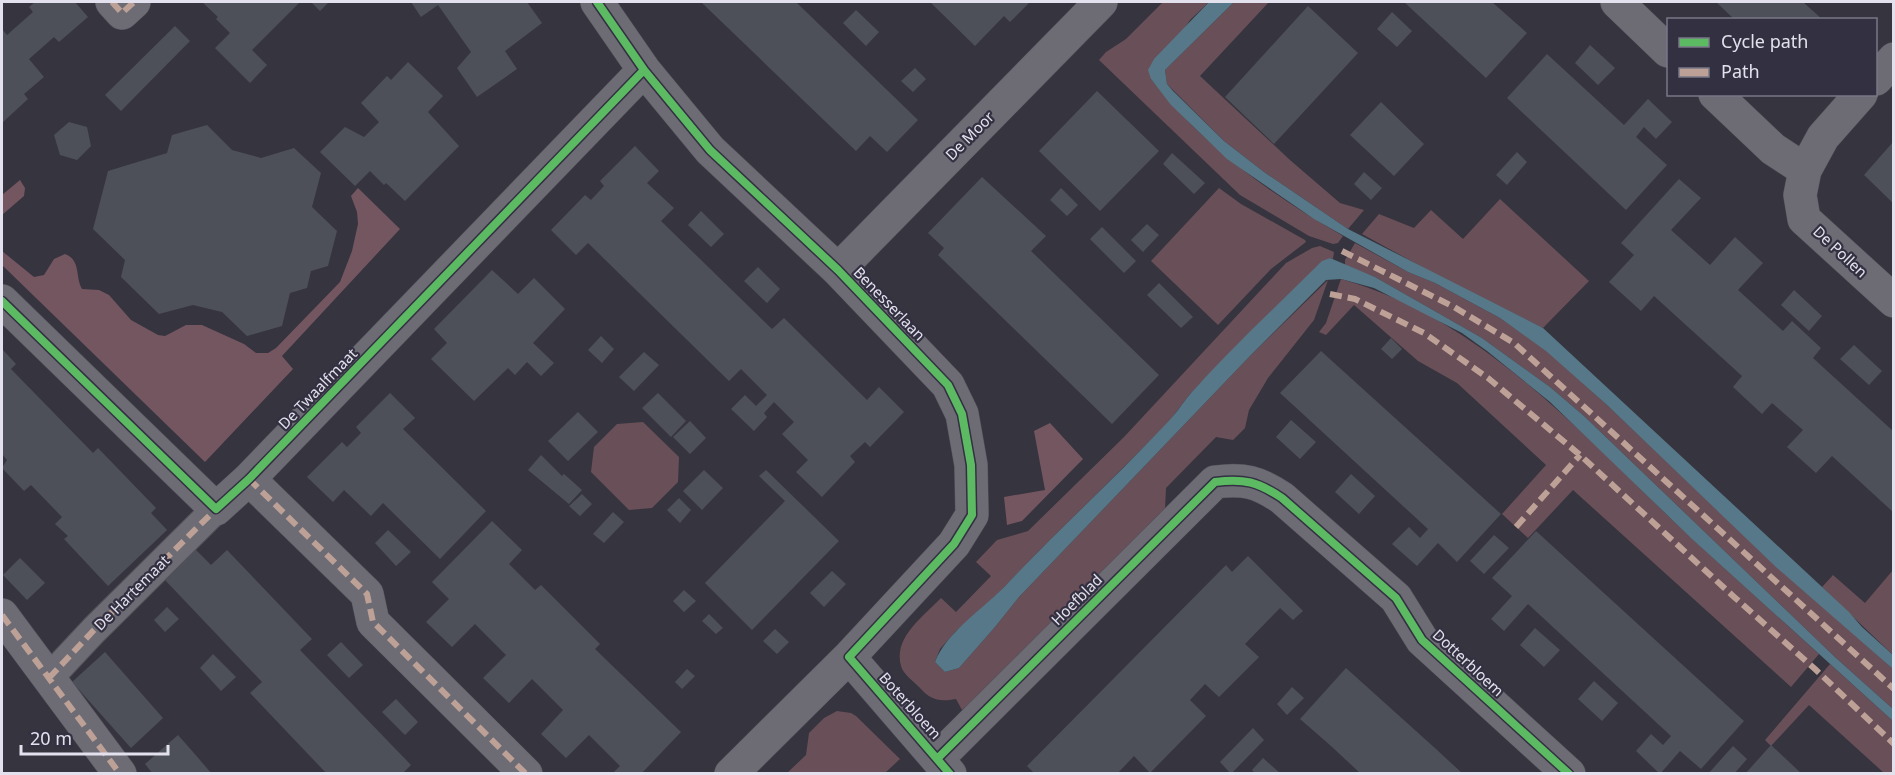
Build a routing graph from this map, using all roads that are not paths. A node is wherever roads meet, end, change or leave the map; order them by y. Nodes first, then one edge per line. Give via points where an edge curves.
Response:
1 (112, 2) edge
2 (134, 2) edge
3 (597, 2) edge
4 (1101, 2) edge
5 (1617, 2) edge
6 (1667, 50) edge
7 (1893, 59) edge
8 (644, 70) junction
9 (1877, 77) edge
10 (1717, 96) edge
11 (1859, 96) edge
12 (1804, 170) junction
13 (838, 270) junction
14 (2, 301) edge
15 (1893, 301) edge
16 (249, 479) junction
17 (1244, 481) joint
18 (216, 509) junction
19 (2, 615) edge
20 (849, 657) junction
21 (49, 678) junction
22 (944, 766) edge
23 (120, 774) edge
24 (526, 774) edge
25 (731, 774) edge
26 (1569, 774) edge

1 - 2 street via 122,13
3 - 8 street, Benesserlaan
4 - 13 street, De Moor
5 - 6 street
7 - 9 street
8 - 13 street, Benesserlaan via 710,150
8 - 16 street, De Twaalfmaat
10 - 12 street via 1773,150
11 - 12 street via 1823,137
12 - 15 street, De Pollen via 1800,195 1804,219
13 - 20 street, Benesserlaan via 948,385 962,414 971,465 972,515 954,544
14 - 18 street
16 - 18 street, De Twaalfmaat
16 - 24 street via 367,594 372,622
17 - 22 street, Hoefblad via 1215,483
17 - 26 street, Dotterbloem via 1262,485 1282,498 1396,598 1422,640
18 - 21 street, De Hartemaat
19 - 21 street
20 - 22 street, Boterbloem
20 - 25 street, Benesserlaan
21 - 23 street

